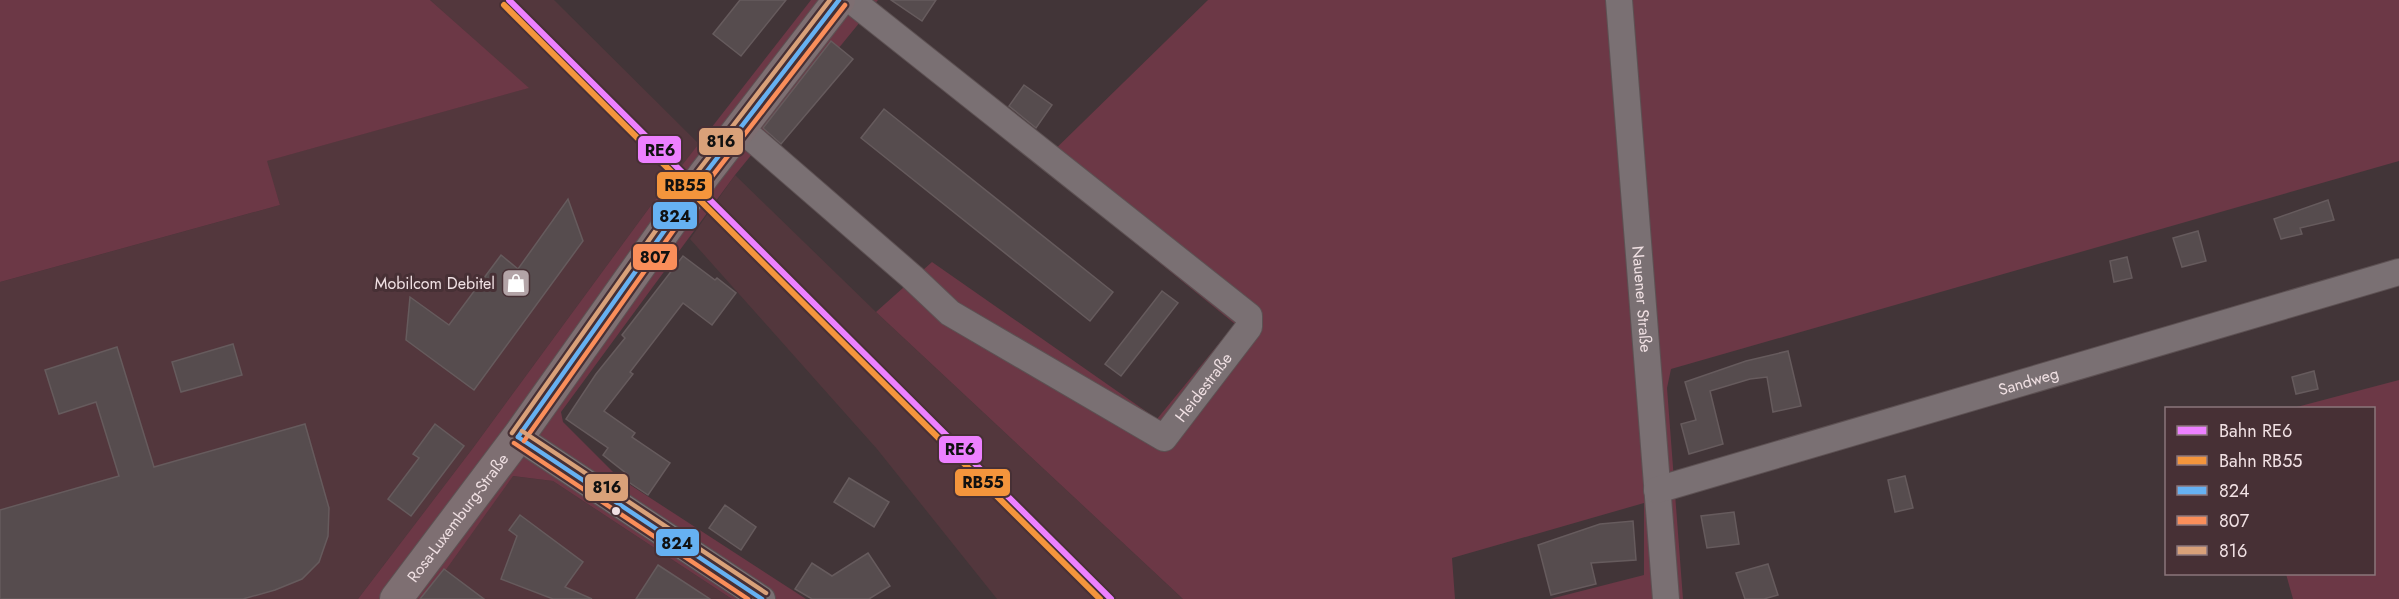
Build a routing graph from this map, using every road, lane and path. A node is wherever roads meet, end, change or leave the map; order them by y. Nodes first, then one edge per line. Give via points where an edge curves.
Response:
1 (839, 0) edge
2 (851, 0) edge
3 (1619, 0) edge
4 (740, 128) junction
5 (2399, 272) edge
6 (518, 437) junction
7 (1657, 490) junction
8 (396, 599) edge
9 (762, 599) edge
10 (1666, 599) edge

1 - 4 main road, Rosa-Luxemburg-Straße
2 - 4 street, Heidestraße via 1249,316 1249,327 1164,438 950,313
3 - 7 street, Nauener Straße
4 - 6 main road, Rosa-Luxemburg-Straße
5 - 7 street, Sandweg
6 - 8 main road, Rosa-Luxemburg-Straße
6 - 9 street
7 - 10 street, Nauener Straße

